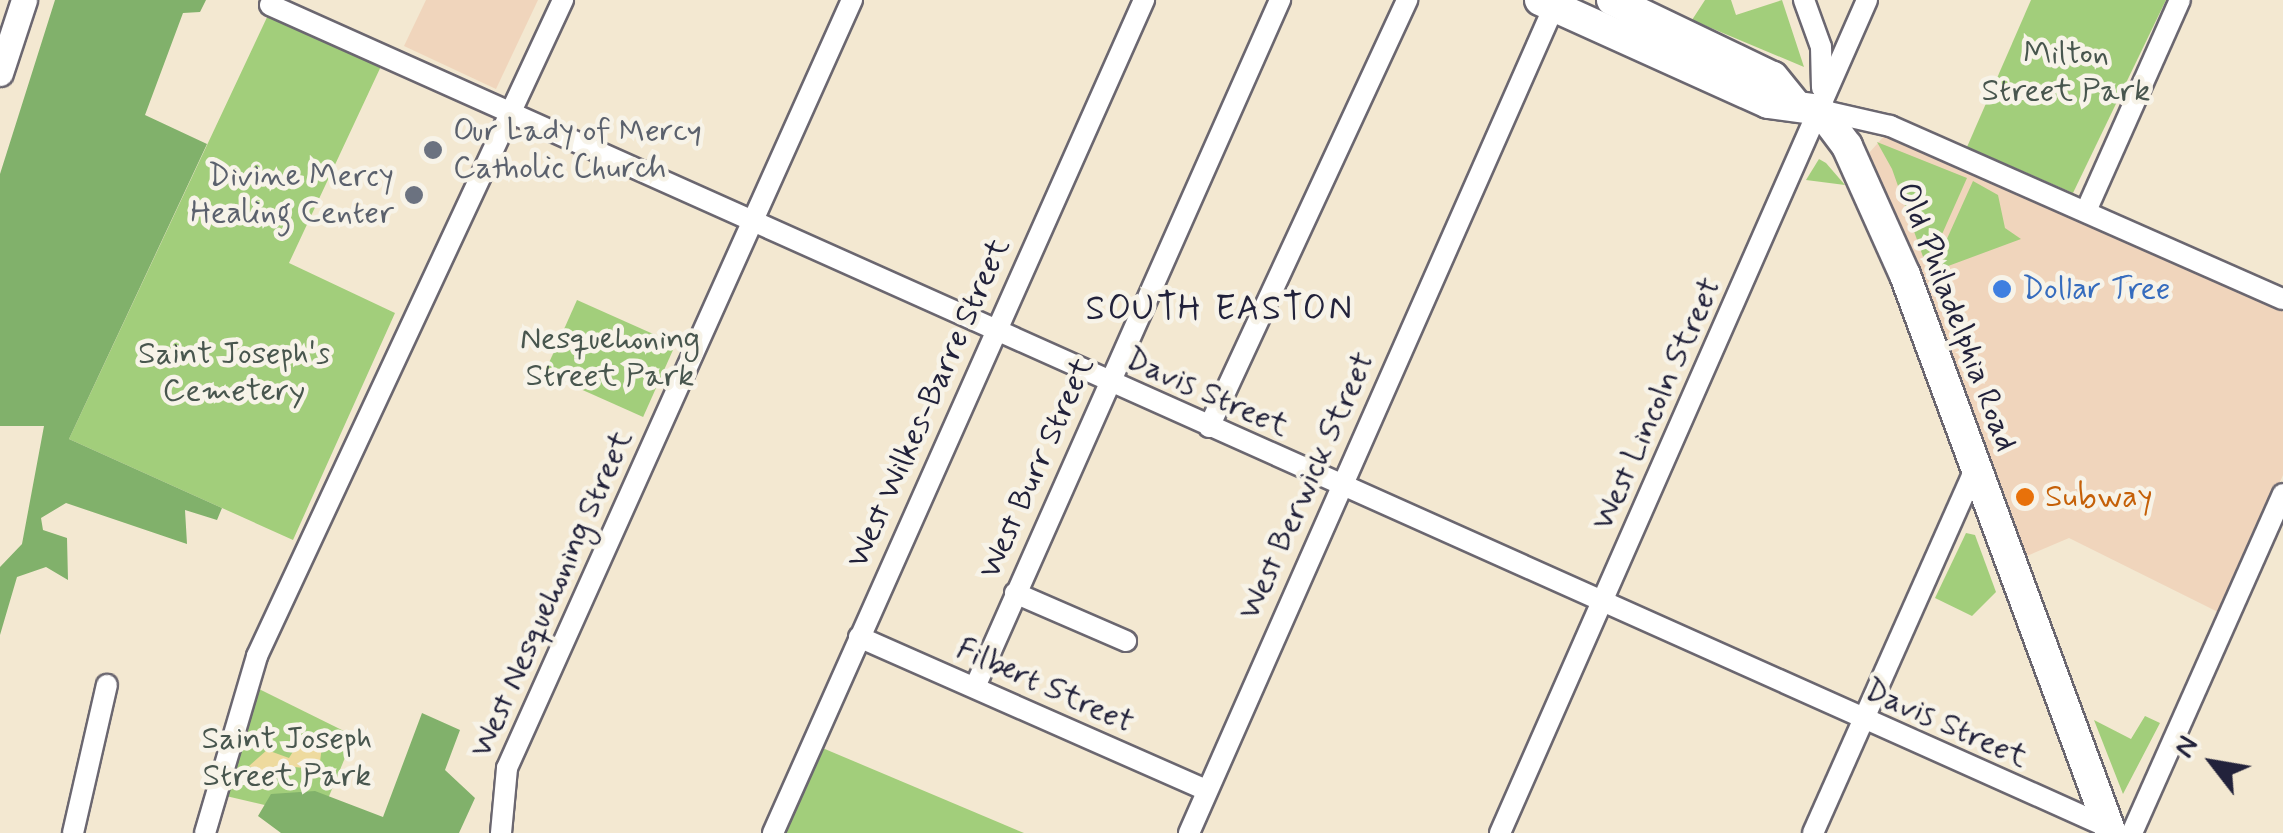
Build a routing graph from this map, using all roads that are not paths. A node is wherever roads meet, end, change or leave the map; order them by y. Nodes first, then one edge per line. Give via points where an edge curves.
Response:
1 (24, 0) edge
2 (563, 0) edge
3 (852, 0) edge
4 (1144, 0) edge
5 (1280, 0) edge
6 (1406, 0) edge
7 (1612, 0) edge
8 (1804, 0) edge
9 (1867, 0) edge
10 (2180, 0) edge
11 (1550, 2) edge
12 (270, 4) dead end
13 (298, 7) edge
14 (0, 73) edge
15 (1808, 107) junction
16 (512, 110) junction
17 (2086, 211) junction
18 (750, 218) junction
19 (2283, 298) edge
20 (993, 328) junction
21 (1108, 381) junction
22 (1210, 427) junction
23 (1976, 467) junction
24 (1340, 484) junction
25 (2283, 494) edge
26 (1015, 593) junction
27 (1601, 604) junction
28 (859, 637) junction
29 (1126, 641) dead end
30 (107, 684) dead end
31 (975, 688) junction
32 (1863, 720) junction
33 (1206, 790) junction
34 (2118, 832) edge
35 (73, 833) edge
36 (206, 833) edge
37 (501, 833) edge
38 (773, 833) edge
39 (1189, 833) edge
40 (1500, 833) edge
41 (1814, 833) edge

1 - 14 street
2 - 16 street
3 - 18 street, West Nesquehoning Street
4 - 20 street, West Wilkes-Barre Street
5 - 21 street, West Burr Street
6 - 22 street
7 - 15 main road, Old Philadelphia Road via 1773,78
8 - 15 street via 1821,47
9 - 15 street, West Lincoln Street
10 - 17 street
11 - 15 main road via 1768,104
11 - 24 street, West Berwick Street
12 - 13 street, Davis Street
13 - 16 street, Davis Street
15 - 17 street via 1890,126
15 - 23 main road, Old Philadelphia Road via 1875,200
15 - 27 street, West Lincoln Street
16 - 18 street, Davis Street
16 - 36 street via 257,656
17 - 19 street
18 - 20 street, Davis Street
18 - 37 street, West Nesquehoning Street via 507,768
20 - 21 street, Davis Street
20 - 28 street, West Wilkes-Barre Street
21 - 22 street, Davis Street
21 - 26 street, West Burr Street
22 - 24 street, Davis Street
23 - 32 street
23 - 34 main road, Old Philadelphia Road
24 - 27 street, Davis Street
24 - 33 street, West Berwick Street
25 - 34 street
26 - 29 street
26 - 31 street, West Burr Street
27 - 32 street, Davis Street
27 - 40 street, West Lincoln Street
28 - 31 street, Filbert Street
28 - 38 street, West Wilkes-Barre Street
30 - 35 street
31 - 33 street, Filbert Street
32 - 34 street, Davis Street
32 - 41 street
33 - 39 street, West Berwick Street

